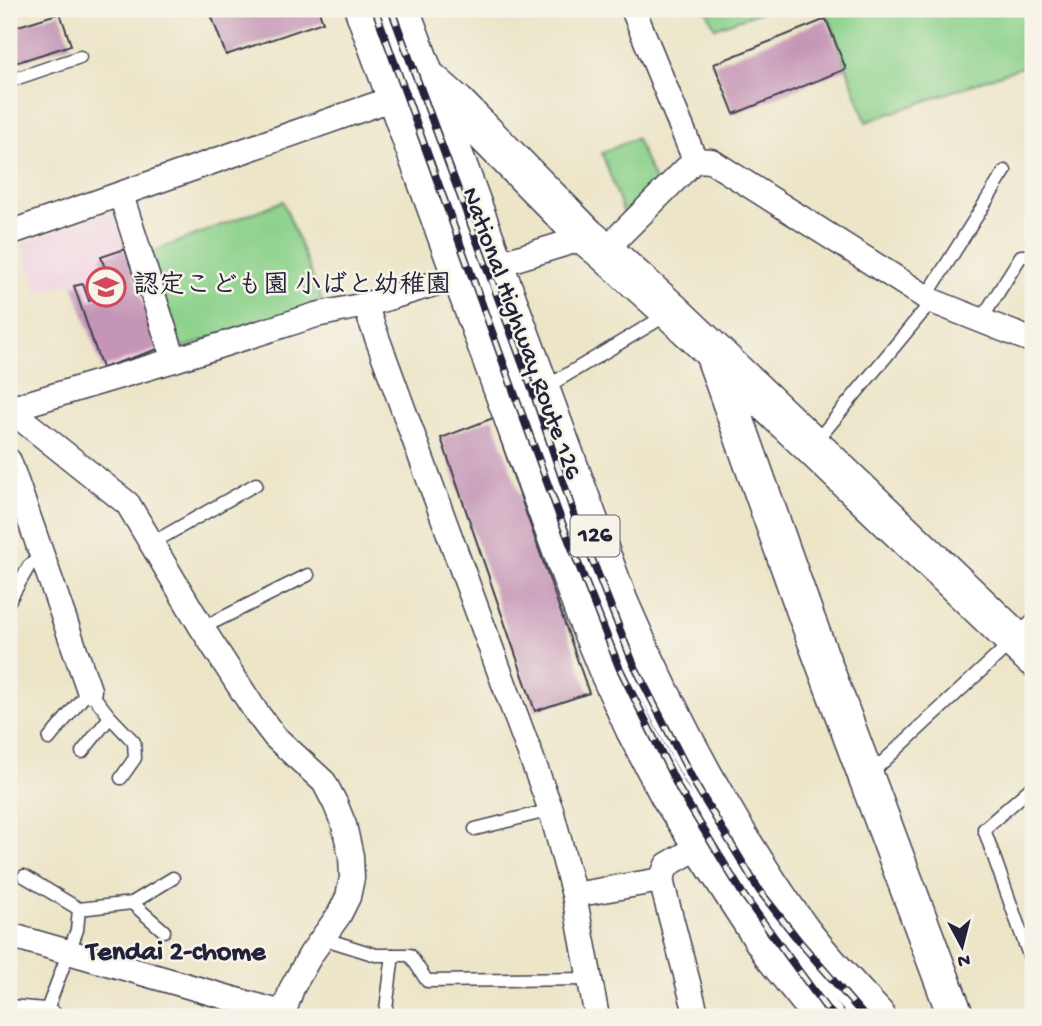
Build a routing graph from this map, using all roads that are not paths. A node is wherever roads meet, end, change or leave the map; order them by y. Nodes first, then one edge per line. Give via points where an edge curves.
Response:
1 (633, 9) edge
2 (377, 13) edge
3 (79, 57) dead end
4 (9, 81) edge
5 (411, 87) junction
6 (695, 160) junction
7 (1005, 171) dead end
8 (121, 195) junction
9 (9, 233) edge
10 (596, 244) junction
11 (1033, 256) edge
12 (477, 270) junction
13 (929, 299) junction
14 (365, 304) junction
15 (672, 312) junction
16 (981, 320) junction
17 (1033, 341) edge
18 (711, 349) junction
19 (174, 360) junction
20 (542, 390) junction
21 (9, 409) edge
22 (812, 446) junction
23 (9, 461) edge
24 (256, 484) dead end
25 (152, 543) junction
26 (42, 555) junction
27 (308, 575) dead end
28 (9, 601) edge
29 (202, 628) junction
30 (1027, 639) edge
31 (89, 690) junction
32 (110, 717) junction
33 (49, 739) dead end
34 (82, 752) dead end
35 (121, 778) dead end
36 (866, 778) junction
37 (1033, 786) edge
38 (551, 810) junction
39 (475, 828) dead end
40 (702, 845) junction
41 (23, 876) dead end
42 (173, 878) dead end
43 (661, 880) junction
44 (574, 895) junction
45 (132, 903) junction
46 (79, 909) junction
47 (164, 931) dead end
48 (9, 935) edge
49 (322, 938) junction
50 (70, 952) junction
51 (393, 955) junction
52 (1033, 959) edge
53 (590, 979) junction
54 (9, 1012) edge
55 (282, 1015) edge
56 (48, 1016) edge
57 (385, 1017) edge
58 (597, 1017) edge
59 (697, 1017) edge
60 (824, 1017) edge
61 (876, 1017) edge
62 (956, 1017) edge

1 - 6 street
2 - 5 highway, National Highway Route 126 / 126
3 - 4 lane
5 - 8 street
5 - 10 highway, National Highway Route 126 / 126 via 456,104
5 - 12 highway, National Highway Route 126 / 126
6 - 10 street
6 - 13 street via 711,161
7 - 13 lane
8 - 9 street
8 - 19 street
10 - 12 street
10 - 15 highway, National Highway Route 126 / 126
11 - 16 lane via 1021,256
12 - 14 street
12 - 20 highway, National Highway Route 126 / 126
12 - 40 highway, National Highway Route 126 / 126 via 585,614 635,729
13 - 16 street
13 - 22 lane
14 - 19 street
14 - 38 street
15 - 18 highway, National Highway Route 126 / 126
15 - 20 lane
16 - 17 street
18 - 22 highway, National Highway Route 126 / 126
18 - 36 street
19 - 21 street
20 - 61 highway, National Highway Route 126 / 126 via 629,625 703,778 767,884 804,935
21 - 25 street via 128,504
22 - 30 highway, National Highway Route 126 / 126
23 - 26 street
24 - 25 lane
25 - 29 street
26 - 28 lane via 29,566
26 - 31 street
27 - 29 lane
29 - 49 street via 275,737 324,782 344,825 352,878 339,915
30 - 36 lane
31 - 32 lane
31 - 33 lane
32 - 34 lane
32 - 35 lane via 134,742 135,758
36 - 62 street
37 - 52 lane via 984,829
38 - 39 lane
38 - 44 street
40 - 43 street via 667,865
40 - 60 highway, National Highway Route 126 / 126 via 773,954
41 - 46 lane
42 - 45 lane
43 - 44 street
43 - 59 street
44 - 53 street
45 - 46 lane
45 - 47 lane
46 - 50 lane
48 - 50 street
49 - 51 lane via 376,955
49 - 55 street via 292,988
50 - 55 street
50 - 56 lane
51 - 53 lane via 410,955 427,981
51 - 57 lane
53 - 58 street
54 - 56 street

